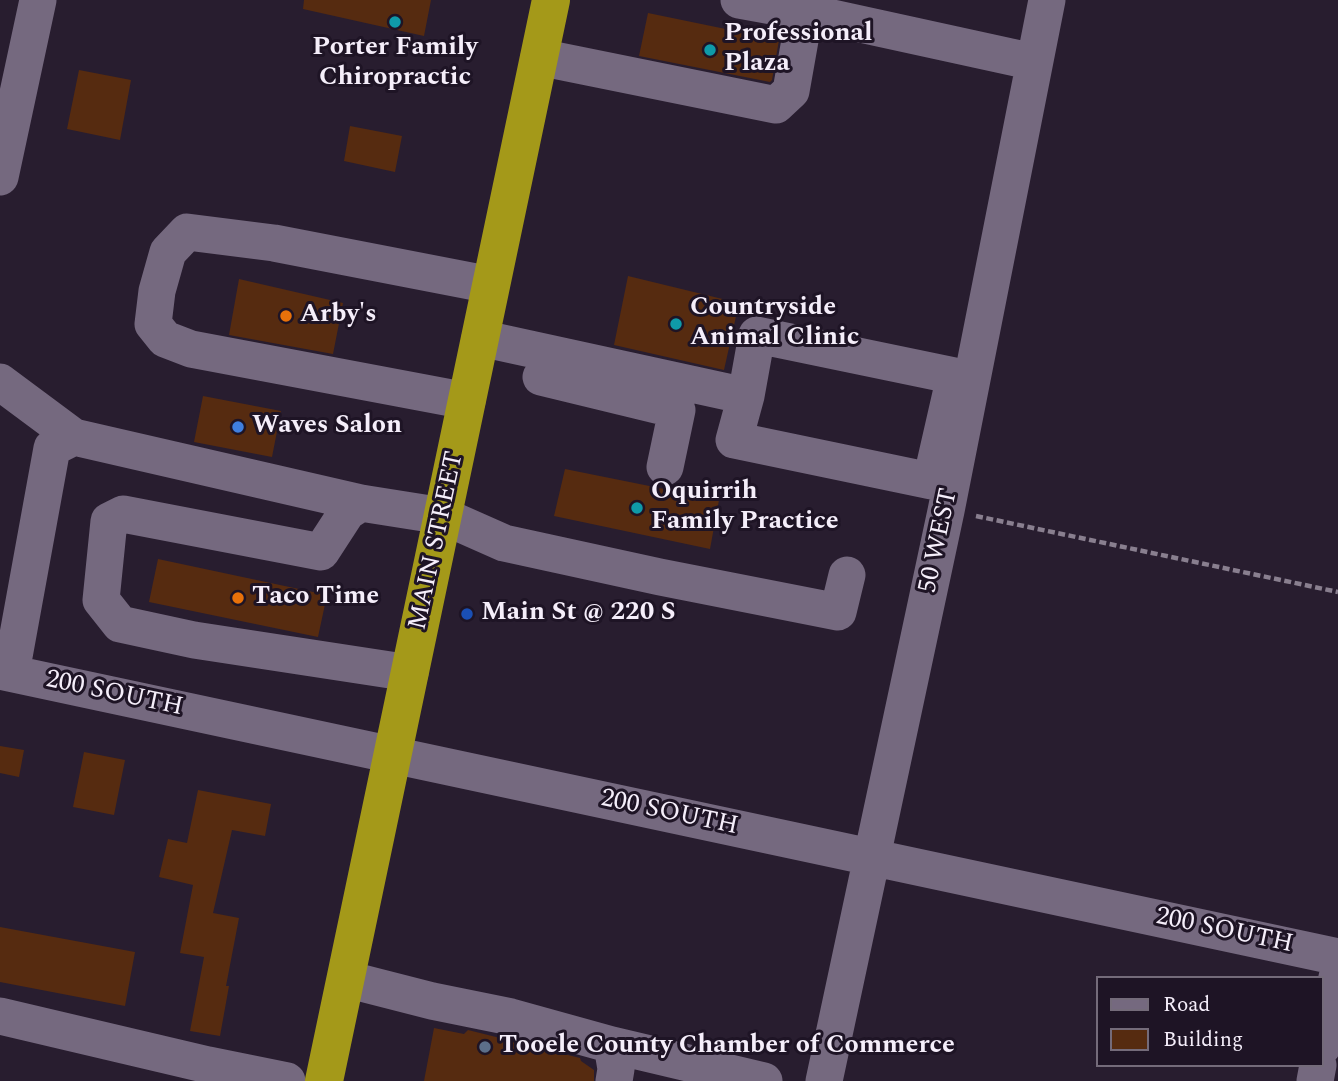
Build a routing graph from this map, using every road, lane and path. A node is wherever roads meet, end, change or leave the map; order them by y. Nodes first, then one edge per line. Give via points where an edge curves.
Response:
1 (38, 0) edge
2 (551, 0) edge
3 (739, 0) edge
4 (1047, 0) edge
5 (805, 12) junction
6 (539, 57) junction
7 (1034, 62) junction
8 (0, 177) edge
9 (491, 285) junction
10 (478, 350) junction
11 (0, 382) edge
12 (746, 396) junction
13 (467, 401) junction
14 (74, 437) junction
15 (665, 467) dead end
16 (361, 503) junction
17 (946, 511) junction
18 (443, 516) junction
19 (847, 575) dead end
20 (1338, 592) edge
21 (5, 672) edge
22 (410, 673) junction
23 (392, 756) junction
24 (874, 856) junction
25 (1338, 957) edge
26 (1338, 973) edge
27 (345, 979) junction
28 (0, 1016) edge
29 (1324, 1037) edge
30 (612, 1045) junction
31 (287, 1081) edge
32 (324, 1081) edge
33 (614, 1081) edge
34 (764, 1081) edge
35 (824, 1081) edge

1 - 8 street
2 - 6 highway, MAIN STREET
3 - 5 street
4 - 7 street, 50 WEST
5 - 6 street via 791,91 776,105
5 - 7 street
6 - 9 highway, MAIN STREET
7 - 17 street, 50 WEST
9 - 10 highway, MAIN STREET
9 - 13 street via 274,243 187,232 169,252 157,291 153,324 164,339 191,349
10 - 12 street via 539,352
10 - 13 highway, MAIN STREET
10 - 15 street via 677,410
11 - 14 street
12 - 12 street via 734,440 932,481 955,376 757,335
13 - 18 highway, MAIN STREET
14 - 16 street
14 - 21 street via 52,448
16 - 18 street
16 - 22 street via 347,512 321,552 123,514 109,521 101,600 120,624
17 - 20 path
17 - 24 street, 50 WEST
18 - 19 street via 504,542 838,612
18 - 22 highway, MAIN STREET
21 - 23 street, 200 SOUTH
22 - 23 highway, MAIN STREET
23 - 24 street, 200 SOUTH
23 - 27 highway, MAIN STREET
24 - 25 street, 200 SOUTH
24 - 35 street, 50 WEST
26 - 29 street
27 - 30 street
27 - 32 highway, MAIN STREET
28 - 31 street
30 - 33 street
30 - 34 street

